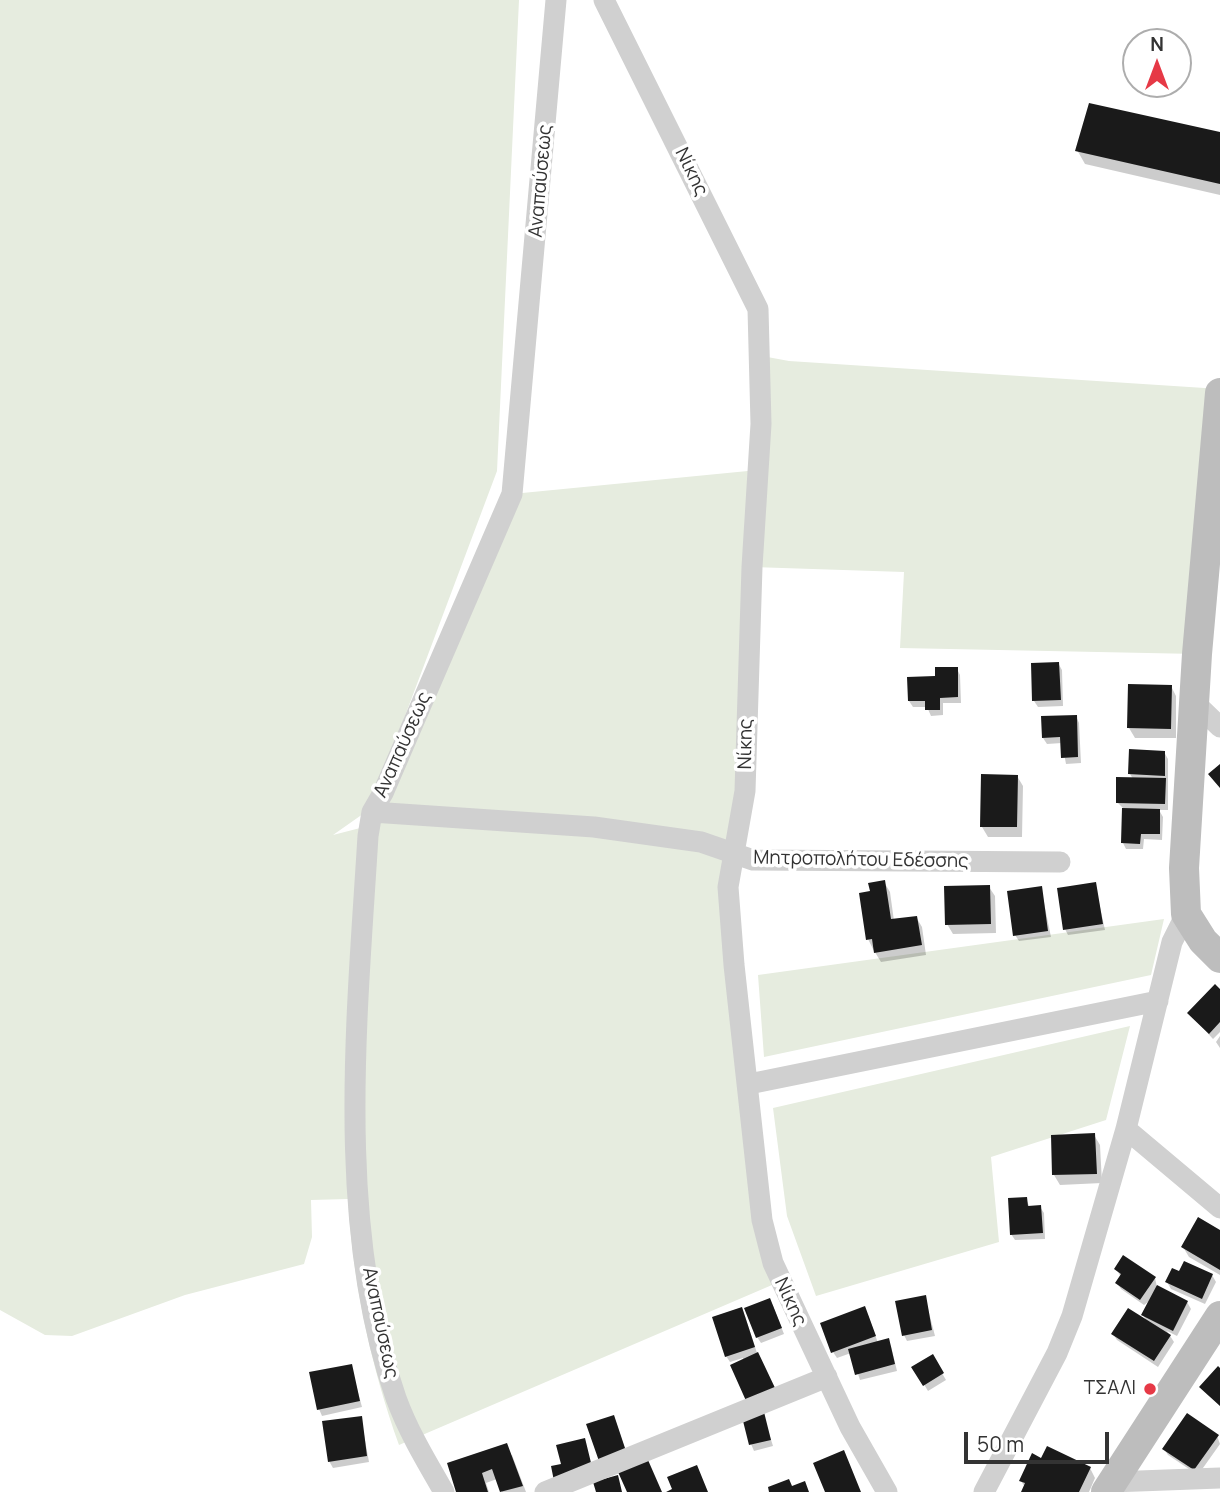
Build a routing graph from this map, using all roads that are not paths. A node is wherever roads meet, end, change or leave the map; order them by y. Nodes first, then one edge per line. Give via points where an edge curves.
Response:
1 (556, 0) edge
2 (604, 0) edge
3 (1220, 393) edge
4 (1195, 703) junction
5 (1220, 727) edge
6 (372, 812) junction
7 (734, 854) junction
8 (1060, 862) dead end
9 (1185, 914) junction
10 (1220, 958) edge
11 (1158, 1001) junction
12 (749, 1084) junction
13 (1126, 1129) junction
14 (1220, 1208) edge
15 (1220, 1316) edge
16 (827, 1377) junction
17 (1220, 1478) edge
18 (1109, 1487) edge
19 (444, 1492) edge
20 (545, 1492) edge
21 (887, 1492) edge
22 (984, 1492) edge

1 - 6 street, Αναπαύσεως via 512,494
2 - 7 street, Νίκης via 758,309 761,424 745,791
3 - 4 street
4 - 5 street
4 - 9 street
6 - 7 street, Μητροπολήτου Εδέσσης via 594,827 701,842
6 - 19 street, Αναπαύσεως via 357,1021 357,1199 385,1359 411,1434
7 - 8 street, Μητροπολήτου Εδέσσης via 753,860
7 - 12 street, Νίκης via 729,913
9 - 10 street
9 - 11 street via 1172,942
11 - 12 street
11 - 13 street
12 - 16 street, Νίκης via 766,1239 779,1282
13 - 14 street
13 - 22 street via 1072,1316
15 - 18 street
16 - 20 street
16 - 21 street, Νίκης
17 - 18 street

